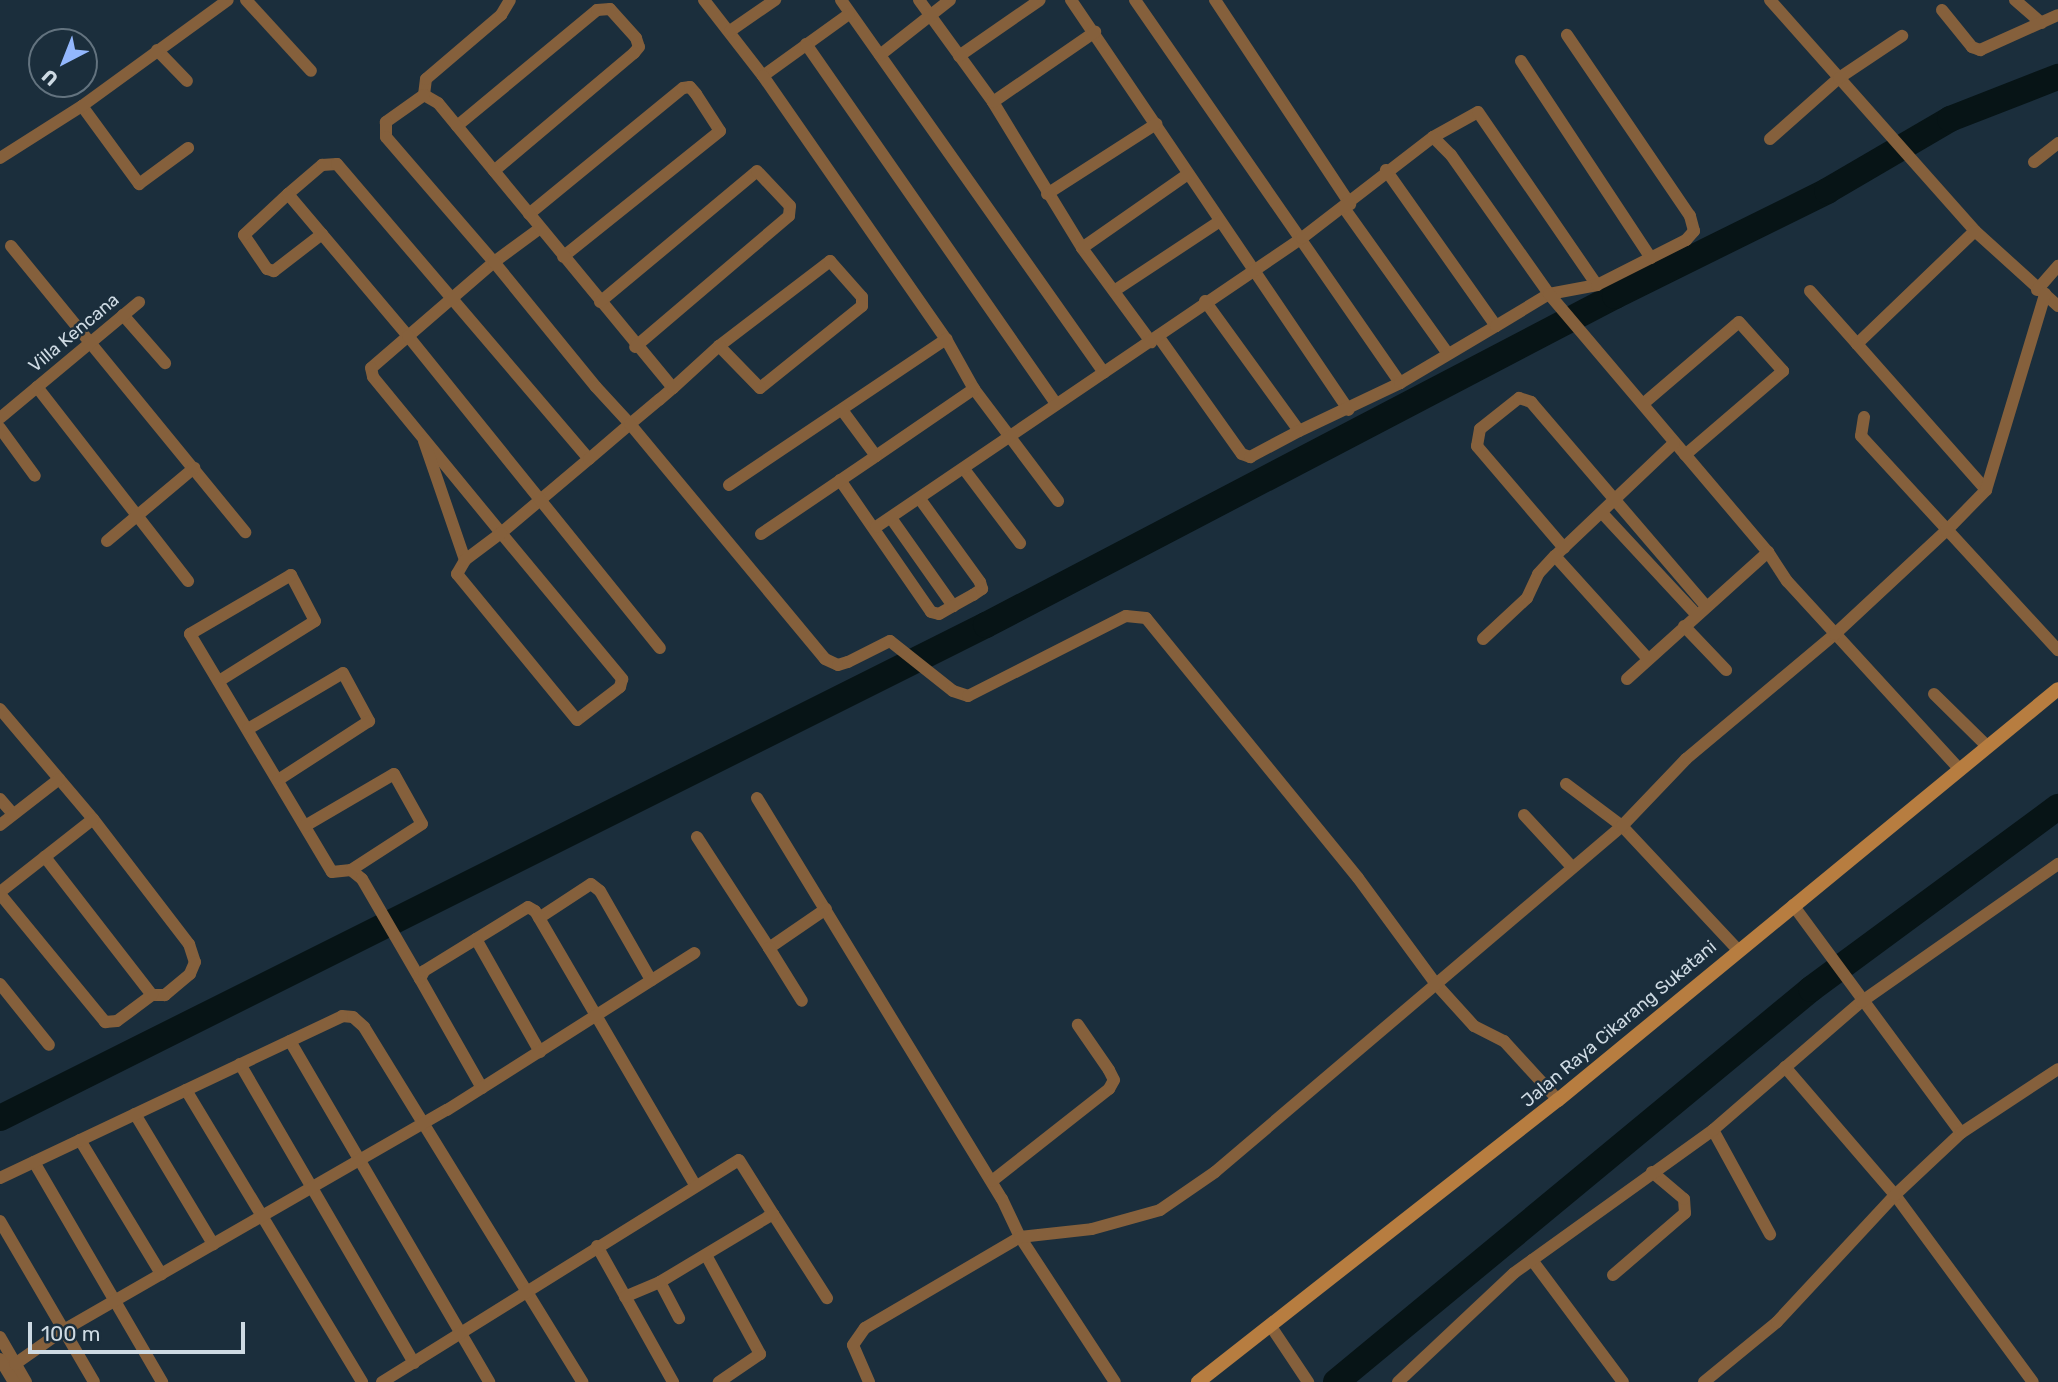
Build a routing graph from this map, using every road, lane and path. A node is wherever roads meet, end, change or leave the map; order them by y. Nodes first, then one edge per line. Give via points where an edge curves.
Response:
1 (228, 0) edge
2 (246, 0) edge
3 (510, 0) edge
4 (518, 0) edge
5 (704, 0) edge
6 (775, 0) edge
7 (841, 0) edge
8 (919, 0) edge
9 (950, 0) edge
10 (1040, 0) edge
11 (1071, 0) edge
12 (1135, 0) edge
13 (1215, 0) edge
14 (1770, 0) edge
15 (2015, 0) edge
16 (1942, 10) dead end
17 (849, 14) junction
18 (930, 14) junction
19 (501, 15) junction
20 (2058, 15) edge
21 (2041, 23) junction
22 (730, 31) junction
23 (1095, 32) junction
24 (1567, 35) dead end
25 (1902, 36) dead end
26 (806, 44) junction
27 (157, 50) junction
28 (880, 55) junction
29 (959, 56) junction
30 (1521, 61) dead end
31 (311, 71) dead end
32 (763, 76) junction
33 (1839, 78) junction
34 (187, 81) dead end
35 (424, 95) junction
36 (993, 102) junction
37 (82, 106) junction
38 (1156, 124) junction
39 (457, 126) junction
40 (1433, 137) junction
41 (1770, 139) dead end
42 (2058, 143) edge
43 (188, 148) dead end
44 (0, 158) edge
45 (2034, 162) dead end
46 (1386, 170) junction
47 (494, 171) junction
48 (1188, 174) junction
49 (288, 194) junction
50 (1047, 194) junction
51 (1347, 206) junction
52 (529, 214) junction
53 (1220, 221) junction
54 (539, 229) junction
55 (1975, 231) junction
56 (322, 234) junction
57 (1302, 238) junction
58 (12, 246) dead end
59 (1082, 248) junction
60 (563, 257) junction
61 (1650, 258) junction
62 (494, 262) junction
63 (2058, 266) edge
64 (1255, 271) junction
65 (1597, 285) junction
66 (1114, 291) junction
67 (1810, 291) dead end
68 (2041, 292) junction
69 (1549, 294) junction
70 (451, 300) junction
71 (1205, 301) junction
72 (139, 302) dead end
73 (600, 302) junction
74 (2058, 306) edge
75 (123, 315) junction
76 (1496, 326) junction
77 (408, 336) junction
78 (946, 338) junction
79 (1154, 339) junction
80 (90, 342) junction
81 (1857, 344) junction
82 (635, 346) junction
83 (719, 346) junction
84 (1448, 354) junction
85 (166, 363) dead end
86 (1104, 373) junction
87 (1400, 383) junction
88 (37, 387) junction
89 (673, 388) junction
90 (974, 389) junction
91 (1056, 404) junction
92 (1643, 404) junction
93 (842, 410) junction
94 (1349, 410) junction
95 (1864, 417) dead end
96 (0, 418) edge
97 (630, 424) junction
98 (0, 428) edge
99 (1299, 431) junction
100 (421, 433) junction
101 (1010, 439) junction
102 (1674, 443) junction
103 (1685, 455) junction
104 (876, 456) junction
105 (589, 459) junction
106 (194, 468) junction
107 (964, 469) junction
108 (35, 477) dead end
109 (840, 480) junction
110 (729, 485) dead end
111 (1986, 490) junction
112 (542, 499) junction
113 (920, 499) junction
114 (1058, 501) dead end
115 (1614, 502) junction
116 (136, 513) junction
117 (1603, 514) junction
118 (891, 518) junction
119 (876, 527) junction
120 (1946, 531) junction
121 (245, 532) dead end
122 (501, 533) junction
123 (761, 534) dead end
124 (107, 541) dead end
125 (1020, 543) dead end
126 (1560, 552) junction
127 (1768, 552) junction
128 (465, 560) junction
129 (188, 581) dead end
130 (953, 606) junction
131 (1701, 610) junction
132 (1684, 626) junction
133 (1835, 634) junction
134 (1483, 639) dead end
135 (660, 648) dead end
136 (2058, 650) edge
137 (1648, 659) junction
138 (1726, 670) dead end
139 (1626, 679) dead end
140 (219, 681) junction
141 (2057, 691) edge
142 (1934, 694) dead end
143 (0, 709) edge
144 (248, 729) junction
145 (1987, 746) junction
146 (1960, 770) junction
147 (59, 779) junction
148 (278, 780) junction
149 (1566, 784) dead end
150 (757, 798) dead end
151 (0, 799) edge
152 (13, 814) junction
153 (1524, 815) dead end
154 (93, 819) junction
155 (0, 825) edge
156 (305, 826) junction
157 (1622, 826) junction
158 (697, 838) dead end
159 (45, 857) junction
160 (2058, 864) edge
161 (1572, 867) junction
162 (351, 870) junction
163 (0, 893) edge
164 (1793, 905) junction
165 (826, 909) junction
166 (539, 918) junction
167 (476, 939) junction
168 (768, 948) junction
169 (1738, 950) junction
170 (694, 953) dead end
171 (420, 979) junction
172 (652, 980) junction
173 (1435, 983) junction
174 (0, 984) edge
175 (152, 995) junction
176 (802, 1001) dead end
177 (1861, 1002) junction
178 (597, 1015) junction
179 (1078, 1025) dead end
180 (290, 1041) junction
181 (49, 1045) dead end
182 (540, 1052) junction
183 (240, 1064) junction
184 (1785, 1067) junction
185 (2058, 1069) edge
186 (482, 1088) junction
187 (186, 1090) junction
188 (1558, 1100) junction
189 (135, 1114) junction
190 (424, 1123) junction
191 (1713, 1129) junction
192 (1961, 1133) junction
193 (80, 1140) junction
194 (362, 1159) junction
195 (34, 1162) junction
196 (1652, 1172) junction
197 (0, 1178) edge
198 (992, 1181) junction
199 (695, 1185) junction
200 (313, 1187) junction
201 (1895, 1195) junction
202 (773, 1214) junction
203 (259, 1218) junction
204 (0, 1221) edge
205 (1770, 1234) dead end
206 (1020, 1237) junction
207 (213, 1244) junction
208 (597, 1246) junction
209 (706, 1255) junction
210 (1532, 1259) junction
211 (161, 1275) junction
212 (1614, 1275) dead end
213 (660, 1282) junction
214 (529, 1293) junction
215 (625, 1297) junction
216 (827, 1298) dead end
217 (112, 1302) junction
218 (679, 1318) dead end
219 (1270, 1325) junction
220 (62, 1331) junction
221 (460, 1335) junction
222 (0, 1337) edge
223 (0, 1359) edge
224 (15, 1364) junction
225 (409, 1366) junction
226 (14, 1382) edge
227 (26, 1382) edge
228 (94, 1382) edge
229 (162, 1382) edge
230 (362, 1382) edge
231 (382, 1382) edge
232 (410, 1382) edge
233 (489, 1382) edge
234 (582, 1382) edge
235 (673, 1382) edge
236 (719, 1382) edge
237 (869, 1382) edge
238 (1115, 1382) edge
239 (1198, 1382) edge
240 (1308, 1382) edge
241 (1398, 1382) edge
242 (1623, 1382) edge
243 (1704, 1382) edge
244 (2033, 1382) edge

1 - 27 street
2 - 31 street
3 - 19 street
4 - 19 street
5 - 22 street
6 - 22 street
7 - 17 street
8 - 18 street
9 - 18 street
10 - 29 street
11 - 23 street
12 - 57 street
13 - 51 street
14 - 33 street
15 - 21 street
16 - 21 street via 1972,47 1980,50
17 - 26 street
17 - 28 street
18 - 28 street
18 - 29 street
19 - 35 street via 426,79
20 - 21 street
22 - 32 street
23 - 36 street
23 - 38 street
24 - 61 street via 1690,216 1694,231 1686,240
25 - 33 street
26 - 32 street
26 - 91 street
27 - 34 street
27 - 37 street
28 - 86 street
29 - 36 street
30 - 61 street
32 - 78 street
33 - 41 street
33 - 55 street
35 - 39 street via 438,103
35 - 62 street via 386,122 386,137
36 - 50 street
37 - 43 street via 139,184
37 - 44 street
38 - 48 street
38 - 50 street
39 - 47 street
39 - 47 street via 597,10 610,9 636,38 639,47 634,52
40 - 46 street
40 - 65 street via 1478,112
40 - 69 street via 1451,155
42 - 45 street
46 - 51 street
46 - 76 street
47 - 52 street
48 - 53 street
48 - 59 street
49 - 56 street
49 - 56 street via 249,228 245,242 267,269 279,271
49 - 70 street via 322,164 337,164
50 - 59 street
51 - 57 street
51 - 84 street
52 - 54 street
52 - 60 street via 683,88 690,87 696,94 720,131
53 - 64 street
53 - 66 street
54 - 60 street
54 - 62 street
55 - 68 street
55 - 81 street
56 - 77 street
57 - 64 street
57 - 87 street
58 - 80 street
59 - 66 street
60 - 73 street
61 - 65 street
62 - 70 street
62 - 97 street
63 - 68 street
64 - 71 street
64 - 94 street
65 - 69 street
66 - 79 street
67 - 81 street
68 - 74 street
68 - 111 street
69 - 76 street
69 - 92 street
70 - 77 street
70 - 105 street
71 - 79 street
71 - 99 street
72 - 75 street, Villa Kencana
73 - 82 street
73 - 82 street via 757,171 790,206 789,216
75 - 80 street, Villa Kencana
75 - 85 street
76 - 84 street
77 - 100 street via 374,363 371,373
77 - 112 street
78 - 90 street
78 - 93 street
79 - 86 street
79 - 99 street via 1242,454 1250,457
80 - 88 street, Villa Kencana
80 - 106 street
81 - 111 street
82 - 89 street
83 - 83 street via 830,261 862,297 862,306 760,388
83 - 89 street
84 - 87 street
86 - 91 street
87 - 94 street
88 - 96 street, Villa Kencana
88 - 116 street
89 - 97 street
90 - 101 street
90 - 104 street
91 - 101 street
92 - 102 street
92 - 103 street via 1739,322 1783,371
93 - 104 street
93 - 110 street
94 - 99 street
95 - 120 street via 1861,436
97 - 105 street
97 - 173 street via 825,659 838,665 894,642 937,678 968,696 1126,616 1146,618 1358,878
98 - 108 street
100 - 122 street
100 - 128 street
101 - 107 street
101 - 114 street
102 - 103 street
102 - 115 street
103 - 127 street
104 - 109 street
105 - 112 street
106 - 116 street
106 - 121 street
107 - 113 street
107 - 125 street
109 - 119 street
109 - 123 street
111 - 120 street
112 - 122 street
112 - 135 street
113 - 118 street
113 - 130 street via 980,582 982,589
115 - 117 street
115 - 126 street via 1531,402 1519,398 1489,420 1478,437 1480,451
115 - 131 street
116 - 124 street
116 - 129 street
117 - 126 street
117 - 131 street
118 - 119 street
118 - 130 street
119 - 130 street via 931,612 939,614
120 - 133 street
120 - 136 street
122 - 128 street
122 - 128 street via 622,679 620,687 577,720 459,576
126 - 134 street via 1538,574 1527,598
126 - 137 street
127 - 131 street
127 - 133 street via 1787,581
131 - 132 street
132 - 137 street
132 - 138 street
133 - 146 street
133 - 157 street via 1686,759
137 - 139 street
140 - 140 street via 191,634 291,575 316,621
140 - 144 street
141 - 145 main road, Jalan Raya Cikarang Sukatani
142 - 145 street
143 - 147 street
144 - 148 street
144 - 148 street via 343,673 369,721
145 - 146 main road, Jalan Raya Cikarang Sukatani
146 - 164 main road, Jalan Raya Cikarang Sukatani
147 - 152 street
147 - 154 street
148 - 156 street
149 - 157 street
150 - 165 street
151 - 152 street
152 - 155 street
153 - 161 street
154 - 159 street
154 - 175 street via 194,953 190,974 165,995
156 - 162 street via 332,872
156 - 162 street via 394,774 422,824
157 - 161 street
157 - 169 street
158 - 168 street
159 - 163 street
159 - 175 street
160 - 177 street
161 - 173 street
162 - 171 street via 362,879
163 - 175 street via 105,1022 117,1021
164 - 169 main road, Jalan Raya Cikarang Sukatani
164 - 177 street
165 - 168 street
165 - 198 street
166 - 167 street via 528,907
166 - 172 street via 590,884 600,891
166 - 178 street
167 - 171 street via 424,971
167 - 182 street
168 - 176 street
169 - 188 main road, Jalan Raya Cikarang Sukatani
170 - 172 street
171 - 186 street
172 - 178 street
173 - 188 street via 1474,1026 1511,1048
173 - 206 street via 1184,1196 1160,1210 1092,1229
174 - 181 street
177 - 184 street
177 - 192 street
178 - 182 street
178 - 199 street
179 - 198 street via 1114,1080 1109,1089
180 - 183 street
180 - 190 street via 342,1016 353,1017 365,1027
180 - 194 street
182 - 186 street
183 - 187 street
183 - 200 street
184 - 191 street
184 - 201 street
185 - 192 street
186 - 190 street
187 - 189 street
187 - 203 street
188 - 219 main road, Jalan Raya Cikarang Sukatani
189 - 193 street
189 - 207 street
190 - 194 street
190 - 214 street
191 - 196 street
191 - 205 street
192 - 201 street
193 - 195 street
193 - 211 street
194 - 200 street
194 - 221 street
195 - 197 street
195 - 217 street
196 - 210 street
196 - 212 street via 1684,1199 1685,1213
198 - 206 street
199 - 202 street via 739,1160
199 - 208 street
200 - 203 street
200 - 225 street
201 - 243 street via 1777,1322
201 - 244 street
202 - 209 street
202 - 216 street
203 - 207 street
203 - 230 street
204 - 220 street
206 - 237 street via 857,1332 853,1345
206 - 238 street
207 - 211 street
208 - 214 street
208 - 215 street
209 - 213 street
209 - 236 street via 760,1354
210 - 241 street
210 - 242 street
211 - 217 street
213 - 215 street
213 - 218 street
214 - 221 street
214 - 234 street
215 - 235 street
217 - 220 street
217 - 229 street
219 - 239 main road, Jalan Raya Cikarang Sukatani
219 - 240 street
220 - 224 street
220 - 228 street
221 - 225 street
221 - 233 street
222 - 224 street
223 - 226 street
224 - 227 street
225 - 231 street
225 - 232 street

